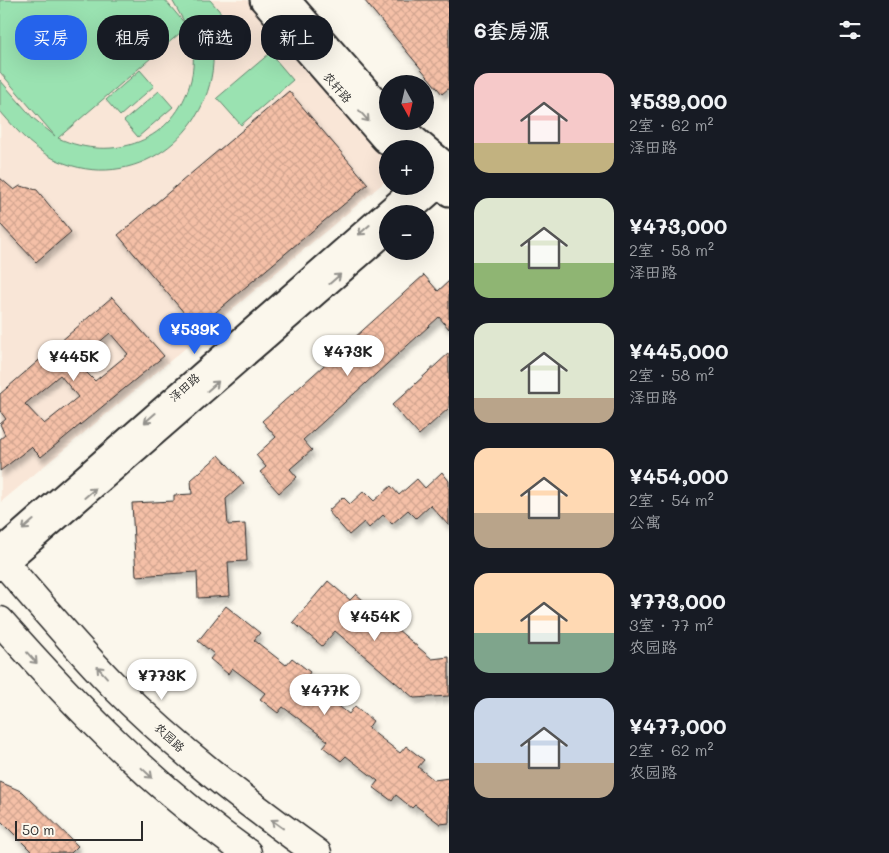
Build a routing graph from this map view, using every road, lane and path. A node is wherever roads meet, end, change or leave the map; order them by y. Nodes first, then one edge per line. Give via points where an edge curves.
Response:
1 (263, 0) edge
2 (287, 0) edge
3 (379, 105) edge
4 (400, 130) edge
5 (385, 140) edge
6 (437, 176) edge
7 (416, 205) edge
8 (379, 241) edge
9 (2, 561) edge
10 (0, 621) edge
11 (247, 853) edge
12 (317, 853) edge

1 -> 5 street, 农轩路
2 - 3 street, 农轩路
4 - 6 street
6 - 7 street
6 -> 9 street, 泽田路
9 -> 8 street, 泽田路
12 -> 9 main road, 农园路 via 187,753 114,686
10 -> 11 main road via 116,745 166,790

